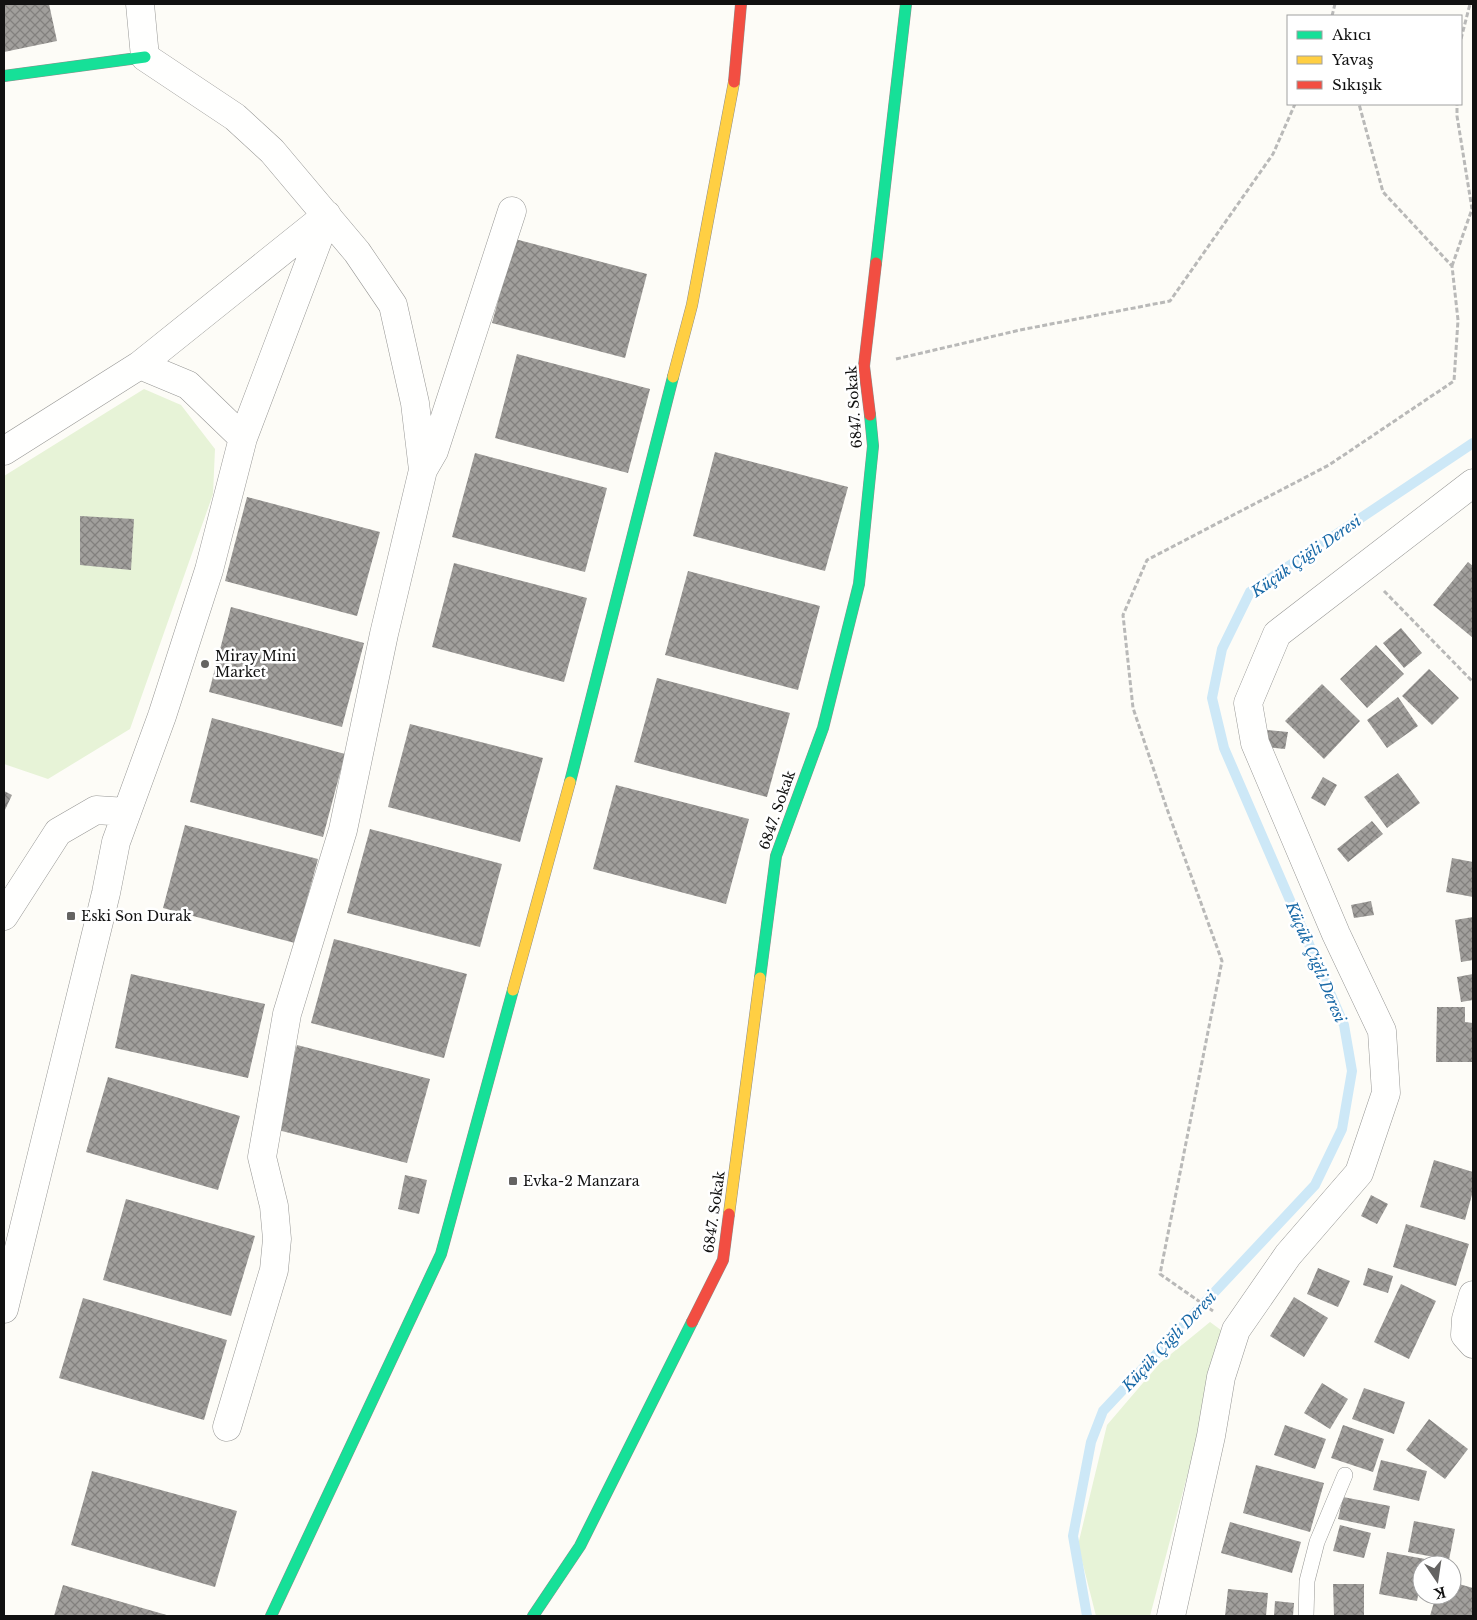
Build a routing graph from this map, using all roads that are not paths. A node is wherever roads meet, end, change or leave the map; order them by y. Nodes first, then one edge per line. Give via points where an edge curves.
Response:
1 (140, 4) edge
2 (741, 4) edge
3 (906, 4) edge
4 (145, 57) junction
5 (4, 76) edge
6 (512, 211) dead end
7 (328, 215) junction
8 (140, 365) junction
9 (243, 438) junction
10 (4, 451) edge
11 (423, 470) junction
12 (1473, 483) edge
13 (127, 812) junction
14 (4, 916) edge
15 (1473, 1295) edge
16 (4, 1309) edge
17 (1473, 1344) edge
18 (227, 1427) dead end
19 (1344, 1475) dead end
20 (271, 1616) edge
21 (533, 1616) edge
22 (1171, 1616) edge
23 (1306, 1616) edge

1 - 4 street
2 - 20 street via 733,99 692,305 560,825 441,1254
3 - 21 street, 6847. Sokak via 864,366 873,446 859,584 823,728 776,856 723,1260 580,1546
4 - 5 street
4 - 7 street via 235,117 272,151
6 - 11 street via 434,451
7 - 8 street
7 - 9 street
7 - 11 street via 394,305 415,403
8 - 9 street via 188,385
8 - 10 street
9 - 13 street via 189,637
11 - 18 street via 343,830 287,1014 262,1157 278,1238 274,1270
12 - 22 street via 1277,634 1248,703 1255,743 1336,934 1382,1031 1386,1092 1360,1173 1288,1255 1236,1330 1221,1377
13 - 14 street via 96,810 58,832
13 - 16 street via 116,842
15 - 17 street via 1465,1335
19 - 23 lane via 1317,1542 1307,1581

